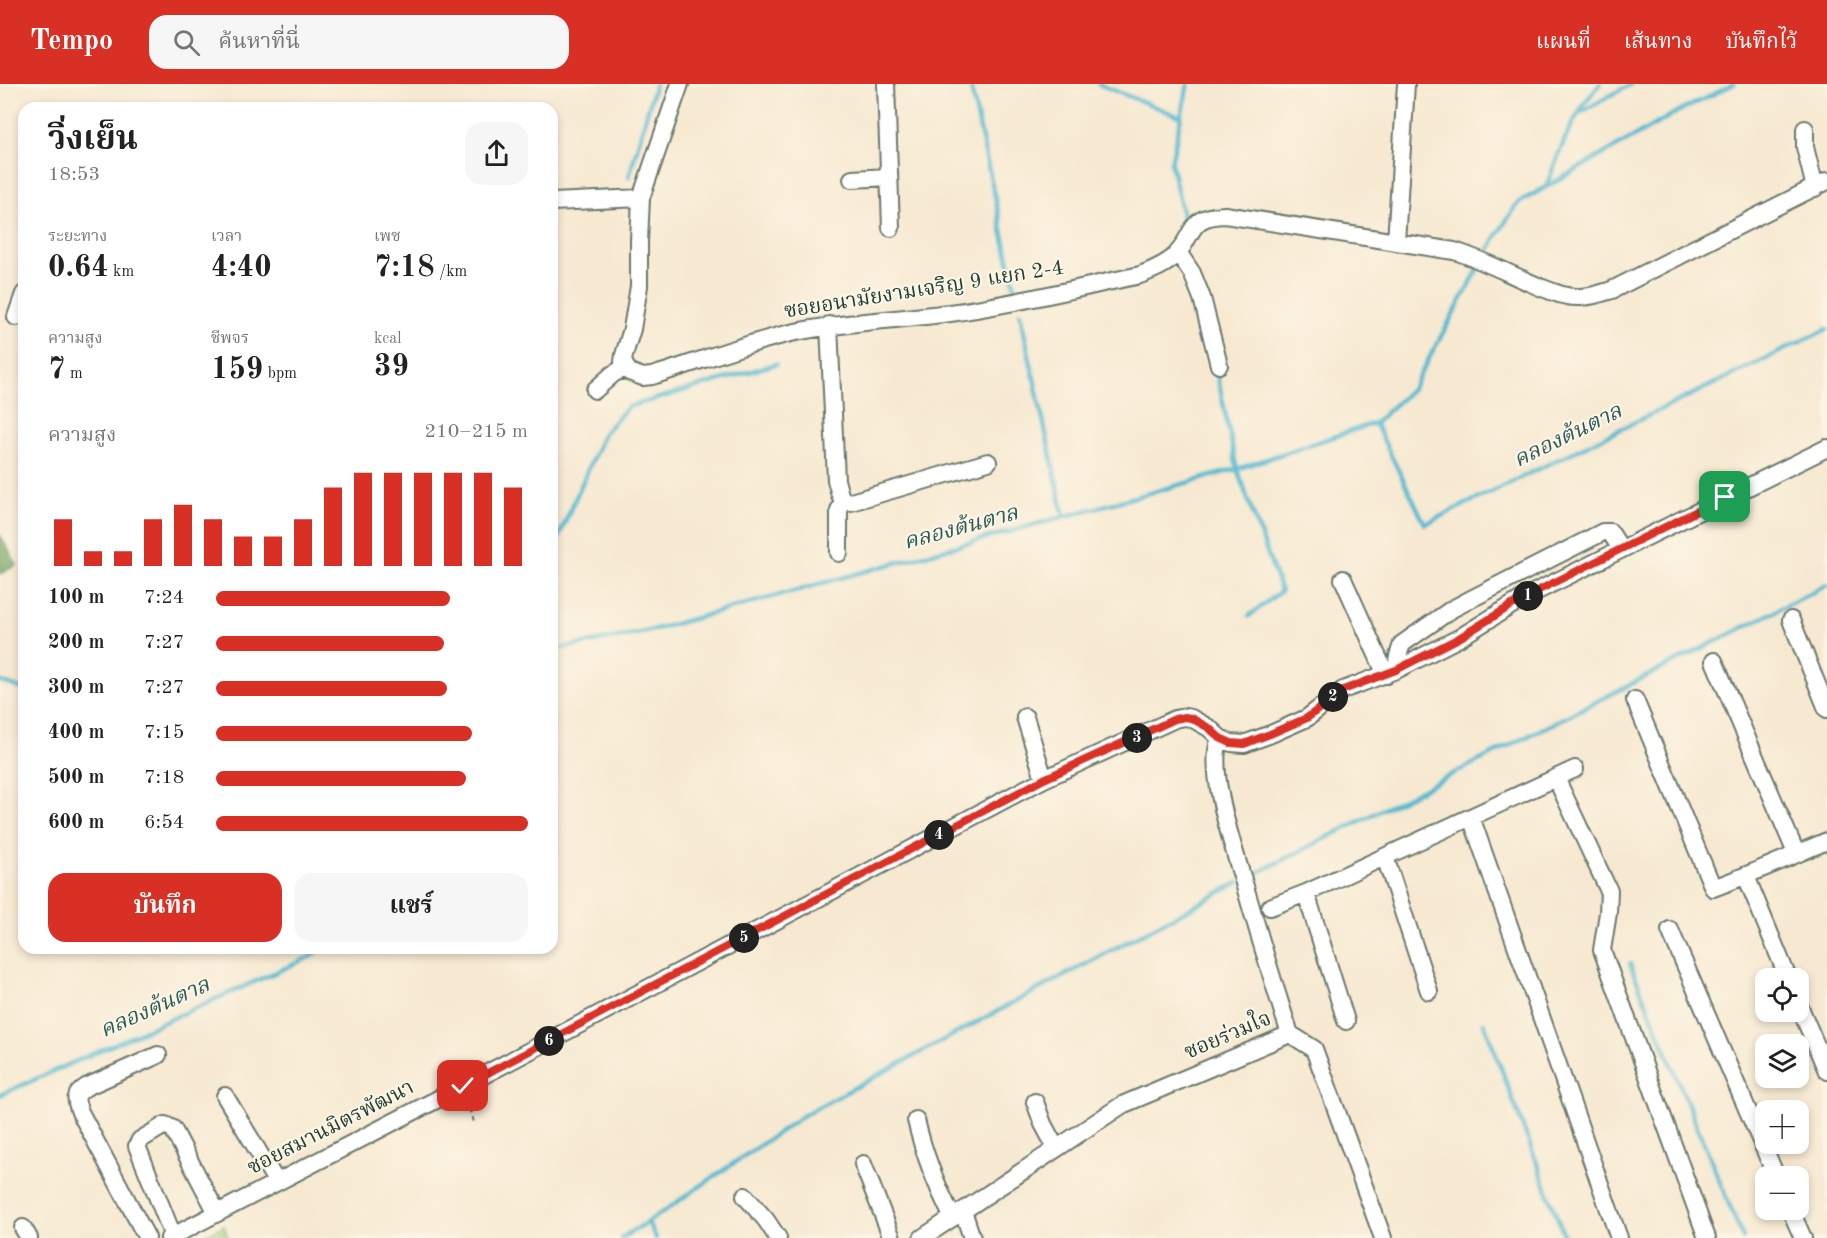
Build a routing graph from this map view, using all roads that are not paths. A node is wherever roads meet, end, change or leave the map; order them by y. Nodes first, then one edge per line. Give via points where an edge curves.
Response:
1 (680, 84) edge
2 (886, 84) edge
3 (1406, 84) edge
4 (1805, 129) dead end
5 (889, 177) junction
6 (852, 179) dead end
7 (1821, 184) edge
8 (641, 198) junction
9 (558, 202) edge
10 (891, 228) dead end
11 (1396, 242) junction
12 (1178, 252) junction
13 (18, 311) edge
14 (16, 317) dead end
15 (829, 325) junction
16 (1219, 365) dead end
17 (626, 367) junction
18 (595, 390) dead end
19 (1827, 448) edge
20 (988, 462) dead end
21 (843, 500) junction
22 (1621, 549) junction
23 (838, 554) dead end
24 (1515, 578) junction
25 (1343, 579) dead end
26 (1525, 597) junction
27 (1452, 609) junction
28 (1791, 620) dead end
29 (1459, 638) junction
30 (1714, 661) dead end
31 (1391, 673) junction
32 (1635, 700) dead end
33 (1827, 709) edge
34 (1024, 717) dead end
35 (1220, 738) junction
36 (1575, 769) dead end
37 (1556, 778) junction
38 (1044, 779) junction
39 (1471, 817) junction
40 (1826, 844) edge
41 (1796, 853) junction
42 (1385, 856) junction
43 (1746, 876) junction
44 (1306, 893) junction
45 (1270, 907) dead end
46 (1670, 930) dead end
47 (1784, 968) edge
48 (1429, 991) dead end
49 (1346, 1021) dead end
50 (1806, 1022) edge
51 (1290, 1034) junction
52 (158, 1055) dead end
53 (1827, 1071) edge
54 (225, 1096) dead end
55 (1035, 1101) dead end
56 (916, 1120) dead end
57 (1056, 1148) junction
58 (863, 1164) dead end
59 (1772, 1166) edge
60 (276, 1181) junction
61 (745, 1196) dead end
62 (217, 1213) junction
63 (958, 1214) junction
64 (1795, 1220) edge
65 (171, 1237) edge
66 (147, 1238) edge
67 (778, 1238) edge
68 (892, 1238) edge
69 (922, 1238) edge
70 (972, 1238) edge
71 (1383, 1238) edge
72 (1619, 1238) edge
73 (1707, 1238) edge
74 (1803, 1238) edge

1 - 8 street
2 - 5 street
3 - 11 street
4 - 7 street via 1805,147
5 - 6 street
5 - 10 street
7 - 11 street, ซอยอนามัยงามเจริญ 9 แยก 2-4 via 1612,290 1582,298 1565,296 1454,251
8 - 9 street
8 - 17 street via 639,286 624,355
11 - 12 street, ซอยอนามัยงามเจริญ 9 แยก 2-4 via 1215,215 1191,228
12 - 15 street, ซอยอนามัยงามเจริญ 9 แยก 2-4 via 1140,275 1005,303 903,319
12 - 16 street via 1202,298
13 - 14 street
15 - 17 street, ซอยอนามัยงามเจริญ 9 แยก 2-4 via 759,341 652,376 636,375
15 - 21 street via 836,480
17 - 18 street
19 - 22 street, ซอยสมานมิตรพัฒนา
20 - 21 street via 851,502
21 - 23 street
22 - 24 street via 1611,532 1603,532
22 - 26 street, ซอยสมานมิตรพัฒนา
24 - 26 street
24 - 27 street
25 - 31 street
26 - 29 street, ซอยสมานมิตรพัฒนา
27 - 29 street
27 - 31 street via 1402,644
28 - 33 street
29 - 31 street, ซอยสมานมิตรพัฒนา
30 - 41 street
31 - 35 street, ซอยสมานมิตรพัฒนา via 1343,690 1307,718 1244,744
32 - 43 street via 1713,888
34 - 38 street
35 - 38 street, ซอยสมานมิตรพัฒนา via 1191,718 1175,719
35 - 51 street, ซอยร่วมใจ via 1217,776 1224,814
36 - 37 street
37 - 39 street
37 - 73 street via 1609,891 1602,950
38 - 60 street, ซอยสมานมิตรพัฒนา
39 - 42 street
39 - 72 street
40 - 41 street
41 - 43 street
42 - 44 street
42 - 48 street
43 - 47 street
44 - 45 street
44 - 49 street
46 - 59 street
50 - 53 street
51 - 57 street, ซอยร่วมใจ via 1122,1105
51 - 71 street via 1314,1050
52 - 66 street via 86,1087 76,1099
54 - 60 street
55 - 57 street
56 - 63 street via 937,1187
57 - 63 street, ซอยร่วมใจ
58 - 68 street
60 - 62 street, ซอยสมานมิตรพัฒนา
61 - 67 street
62 - 65 street, ซอยสมานมิตรพัฒนา
62 - 65 street via 173,1129 165,1125 136,1146
63 - 69 street, ซอยร่วมใจ
63 - 70 street
64 - 74 street

